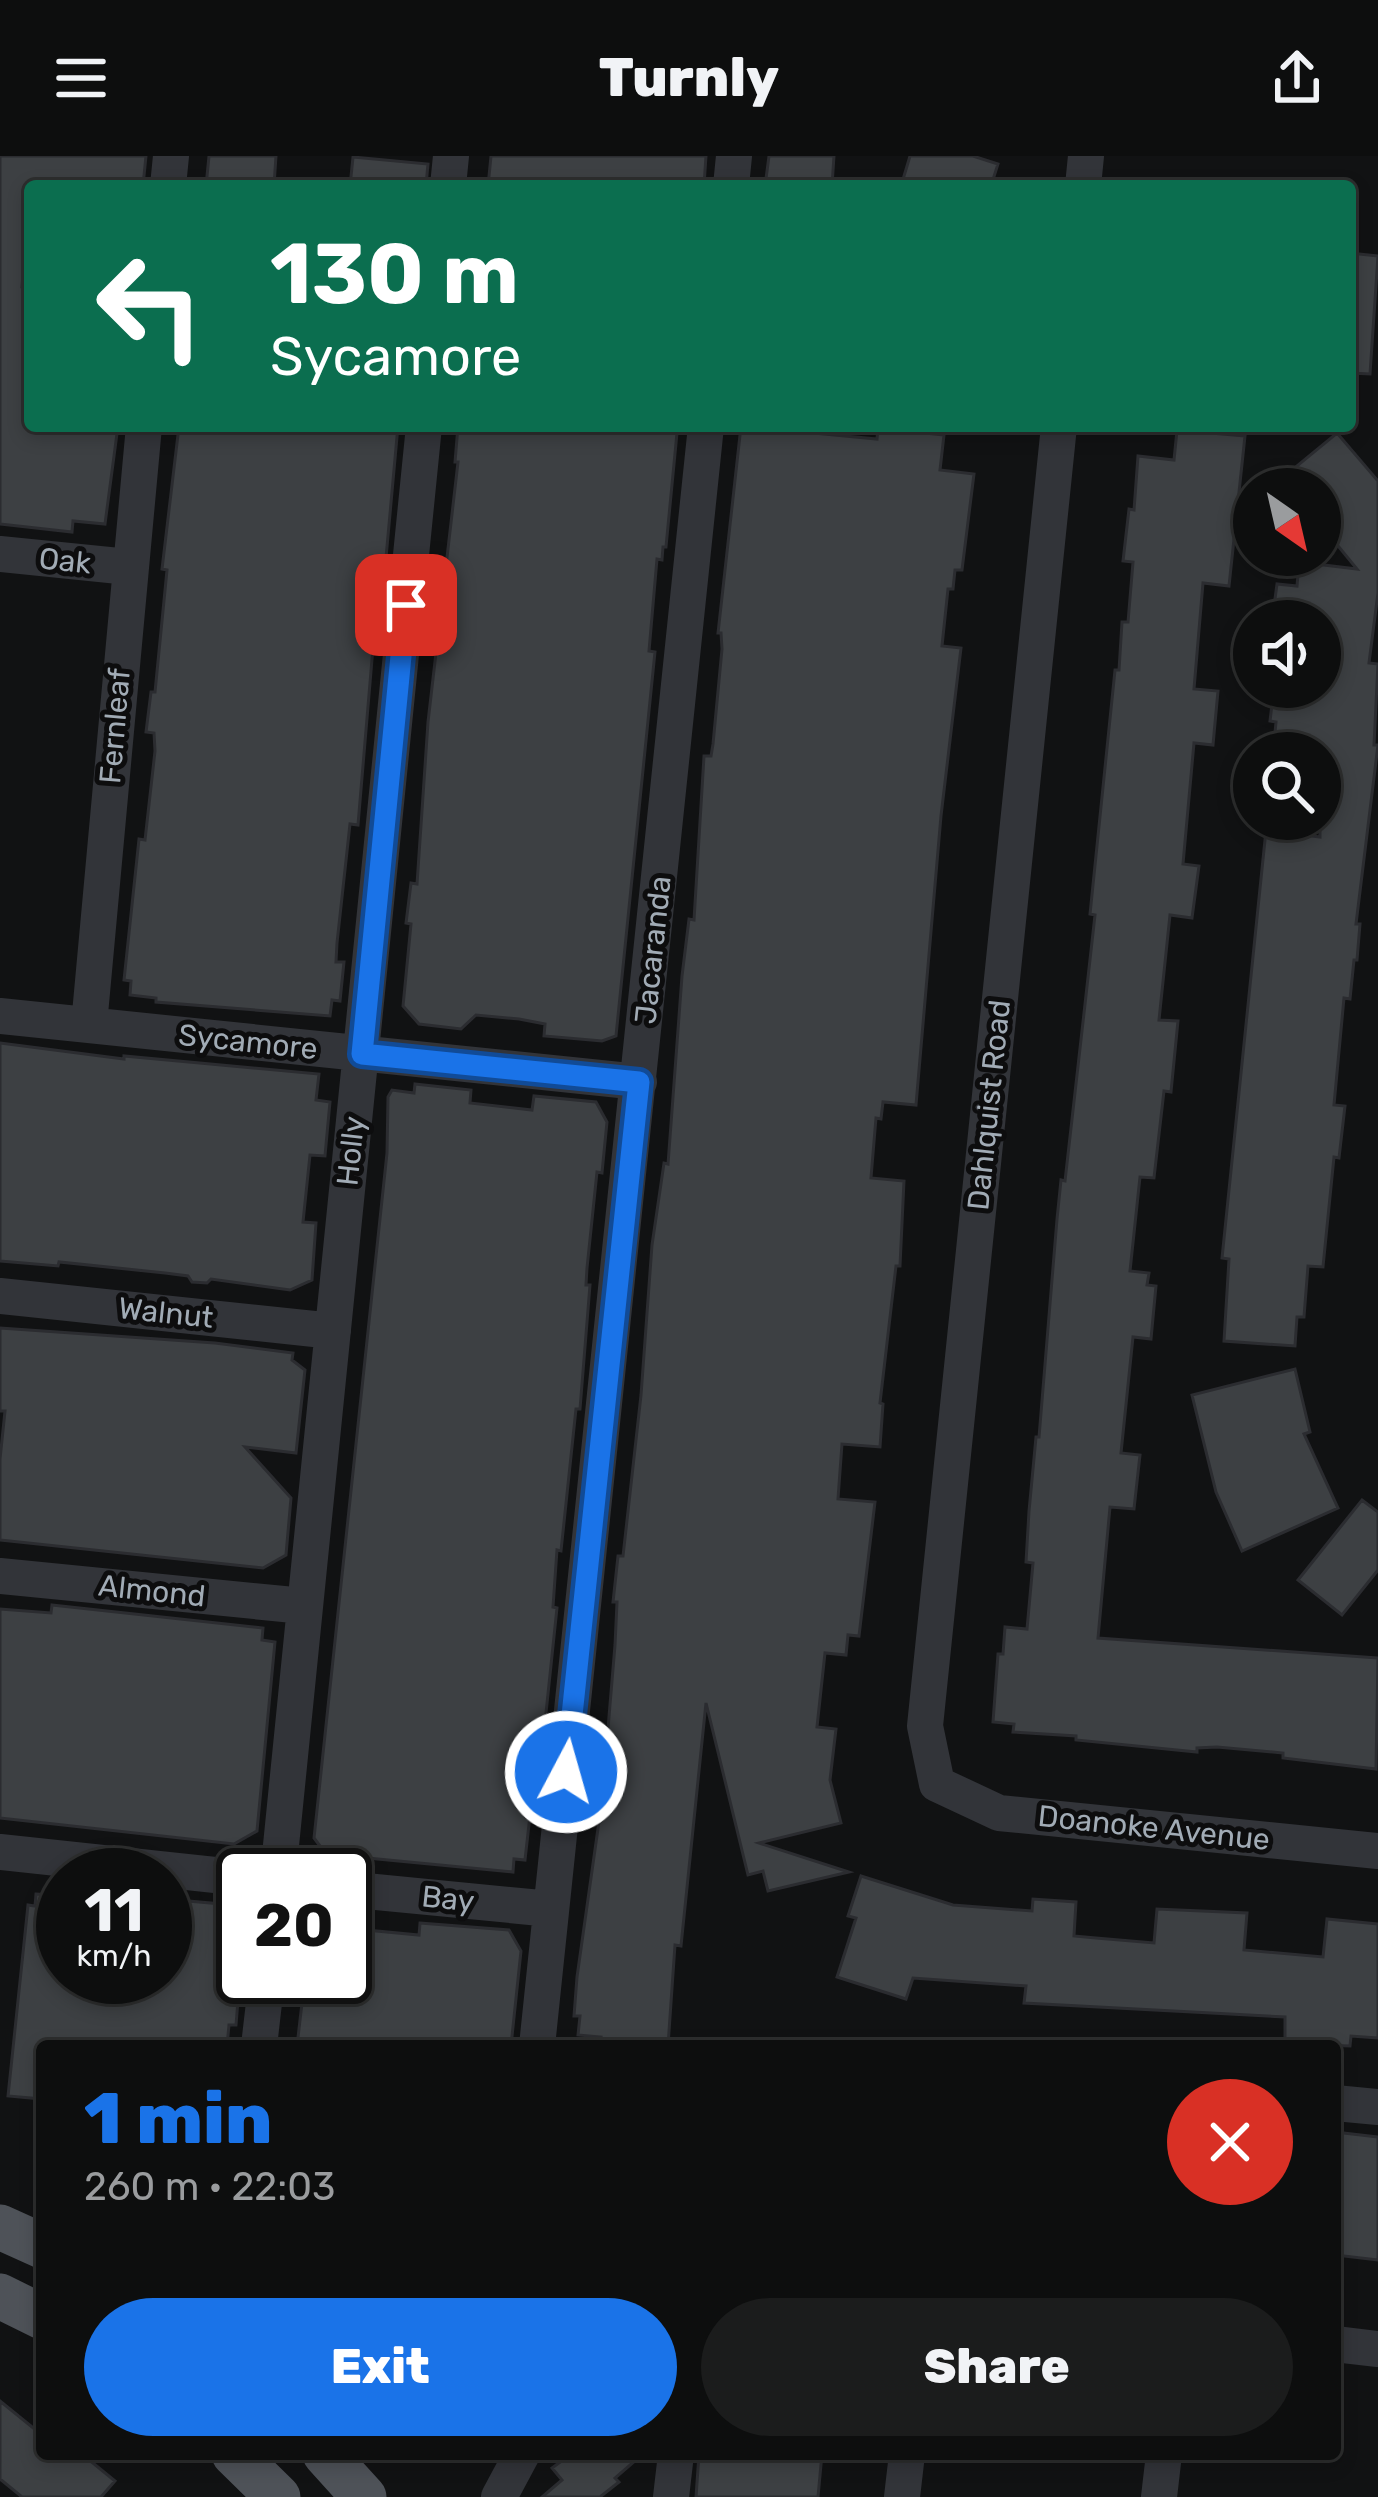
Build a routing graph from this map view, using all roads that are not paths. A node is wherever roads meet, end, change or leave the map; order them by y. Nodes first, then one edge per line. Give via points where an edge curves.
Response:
1 (143, 432) edge
2 (423, 432) edge
3 (705, 432) edge
4 (1058, 432) edge
5 (0, 554) edge
6 (129, 567) junction
7 (0, 1016) edge
8 (89, 1025) junction
9 (362, 1054) junction
10 (639, 1082) junction
11 (0, 1296) edge
12 (332, 1331) junction
13 (0, 1576) edge
14 (304, 1606) junction
15 (937, 1784) joint
16 (281, 1848) edge
17 (1378, 1850) edge
18 (0, 1854) edge
19 (216, 1875) edge
20 (372, 1892) edge
21 (550, 1910) junction
22 (264, 2004) edge
23 (260, 2040) edge
24 (538, 2040) edge
25 (1341, 2104) edge
26 (1378, 2108) edge
27 (0, 2227) edge
28 (36, 2243) edge
29 (0, 2296) edge
30 (36, 2314) edge
31 (1341, 2345) edge
32 (1378, 2349) edge
33 (240, 2460) edge
34 (520, 2460) edge
35 (675, 2460) edge
36 (906, 2460) edge
37 (1163, 2460) edge
38 (278, 2497) edge
39 (499, 2497) edge
40 (671, 2497) edge
41 (902, 2497) edge
42 (1159, 2497) edge

1 - 6 street, Fernleaf
2 - 9 street, Holly
3 - 10 street, Jacaranda
4 - 15 street, Dahlquist Road via 925,1726
5 - 6 street, Oak
6 - 8 street, Fernleaf
7 - 8 street, Sycamore
8 - 9 street, Sycamore
9 - 10 street, Sycamore
9 - 12 street, Holly
10 - 21 street, Jacaranda
11 - 12 street, Walnut
12 - 14 street, Holly
13 - 14 street, Almond
14 - 16 street, Holly
15 - 17 street, Doanoke Avenue via 999,1813
18 - 19 street
20 - 21 street, Bay
21 - 24 street, Jacaranda
22 - 23 street
25 - 26 street
27 - 28 main road
29 - 30 main road
31 - 32 street
33 - 38 main road
34 - 39 street
35 - 40 street
36 - 41 street
37 - 42 street

